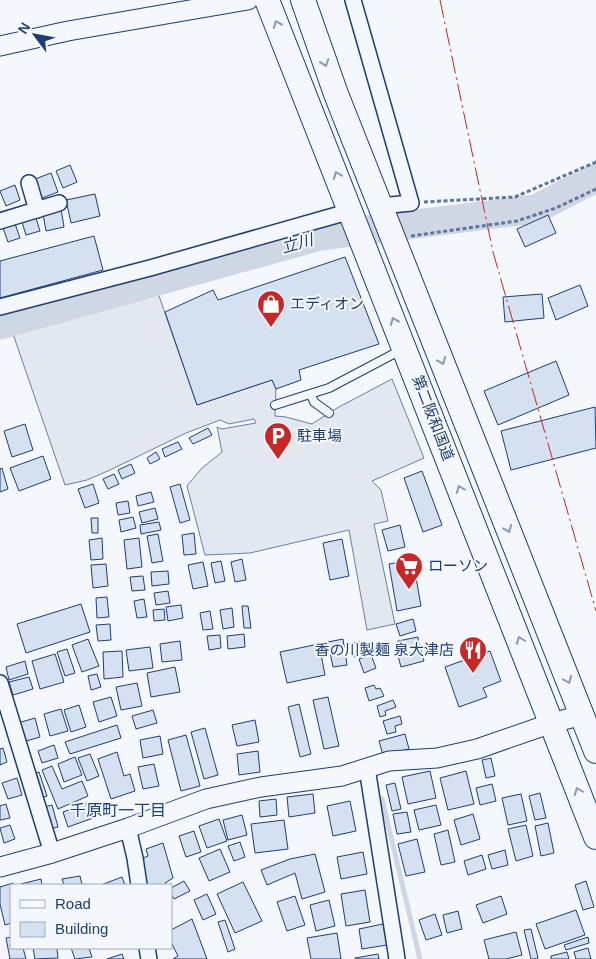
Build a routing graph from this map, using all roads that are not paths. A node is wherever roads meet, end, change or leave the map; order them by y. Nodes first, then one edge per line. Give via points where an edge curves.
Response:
1 (248, 0) edge
2 (267, 0) edge
3 (303, 0) edge
4 (353, 0) edge
5 (0, 46) edge
6 (29, 183) dead end
7 (59, 204) dead end
8 (37, 210) junction
9 (0, 221) edge
10 (356, 224) junction
11 (388, 225) junction
12 (0, 307) edge
13 (405, 348) junction
14 (311, 395) junction
15 (275, 406) dead end
16 (329, 413) dead end
17 (0, 683) edge
18 (589, 713) edge
19 (552, 723) junction
20 (596, 752) edge
21 (367, 768) junction
22 (128, 828) junction
23 (596, 837) edge
24 (52, 853) junction
25 (0, 867) edge
26 (139, 884) edge
27 (397, 959) edge

1 - 5 street
10 -> 2 highway, 第二阪和国道
3 -> 11 highway, 第二阪和国道
4 - 11 street via 411,203
6 - 8 street
7 - 8 street
8 - 9 street
10 - 12 street via 169,262
13 -> 10 highway, 第二阪和国道
11 -> 18 highway, 第二阪和国道
13 - 14 lane
19 -> 13 highway, 第二阪和国道
14 - 15 lane
14 - 16 lane via 314,402
17 - 24 street
18 - 19 street
18 - 20 highway, 第二阪和国道
19 - 21 street via 477,749 437,758 389,761
23 -> 19 highway, 第二阪和国道
21 - 22 street via 342,776 261,787 206,799
21 - 27 street
22 - 24 street
22 - 26 street
24 - 25 street

